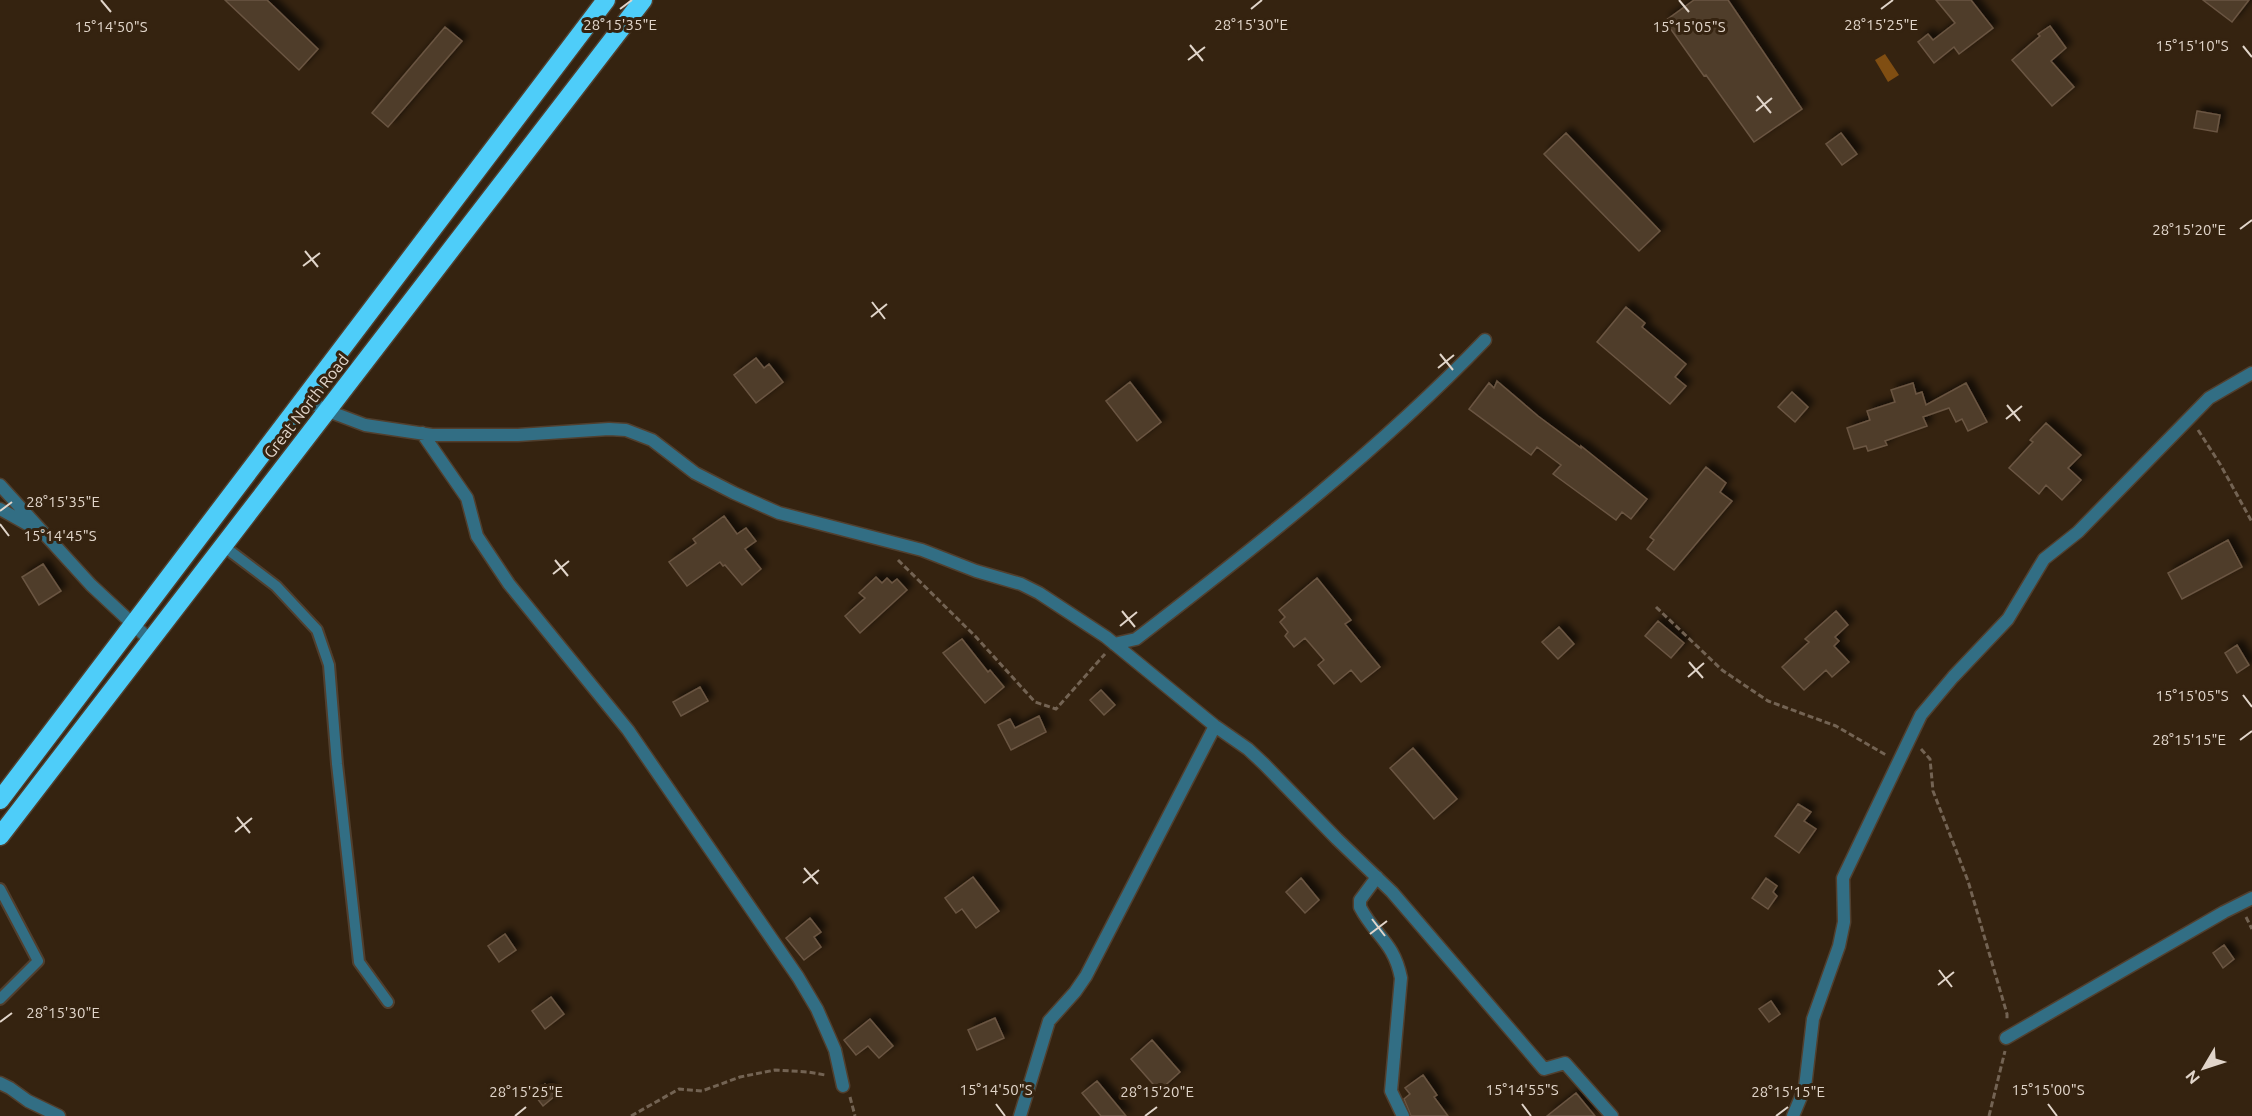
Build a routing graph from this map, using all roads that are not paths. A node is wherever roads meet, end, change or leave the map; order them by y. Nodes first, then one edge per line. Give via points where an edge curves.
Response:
1 (606, 0) edge
2 (643, 0) edge
3 (1485, 340) dead end
4 (2252, 373) edge
5 (304, 399) junction
6 (328, 411) junction
7 (423, 433) junction
8 (0, 485) edge
9 (0, 509) edge
10 (40, 531) junction
11 (222, 544) junction
12 (133, 625) junction
13 (150, 640) junction
14 (1114, 644) junction
15 (1215, 726) junction
16 (0, 800) edge
17 (0, 836) edge
18 (1377, 877) junction
19 (0, 889) edge
20 (2252, 898) edge
21 (0, 999) edge
22 (388, 1002) dead end
23 (2006, 1038) road end
24 (0, 1083) edge
25 (843, 1086) road end
26 (59, 1116) edge
27 (1020, 1116) edge
28 (1403, 1116) edge
29 (1612, 1116) edge
30 (1793, 1116) edge

1 - 5 highway, Great North Road
2 - 6 highway, Great North Road
3 - 14 street via 1435,392 1339,477 1136,639
4 - 30 street via 2209,398 2078,532 2044,559 2008,619 1922,715 1843,878 1843,930 1814,1019 1805,1087
5 - 6 street
5 - 12 highway, Great North Road
6 - 7 street via 365,425
6 - 11 highway, Great North Road
7 - 14 street via 518,435 626,430 652,440 695,473 779,513 922,550 1021,584 1063,607
7 - 25 street via 467,498 477,536 509,584 628,730 798,977 835,1050
8 - 10 street
9 - 10 street
10 - 12 street
11 - 13 highway, Great North Road
11 - 22 lane via 276,586 317,630 329,665 359,962
12 - 13 street
12 - 16 highway, Great North Road
13 - 17 highway, Great North Road
14 - 15 street
15 - 18 street via 1248,749
15 - 27 street via 1086,976 1049,1022
18 - 28 street via 1360,900 1360,907 1394,954 1401,978 1391,1091
18 - 29 street via 1544,1069 1565,1063
19 - 21 lane via 38,961
20 - 23 street
24 - 26 street

